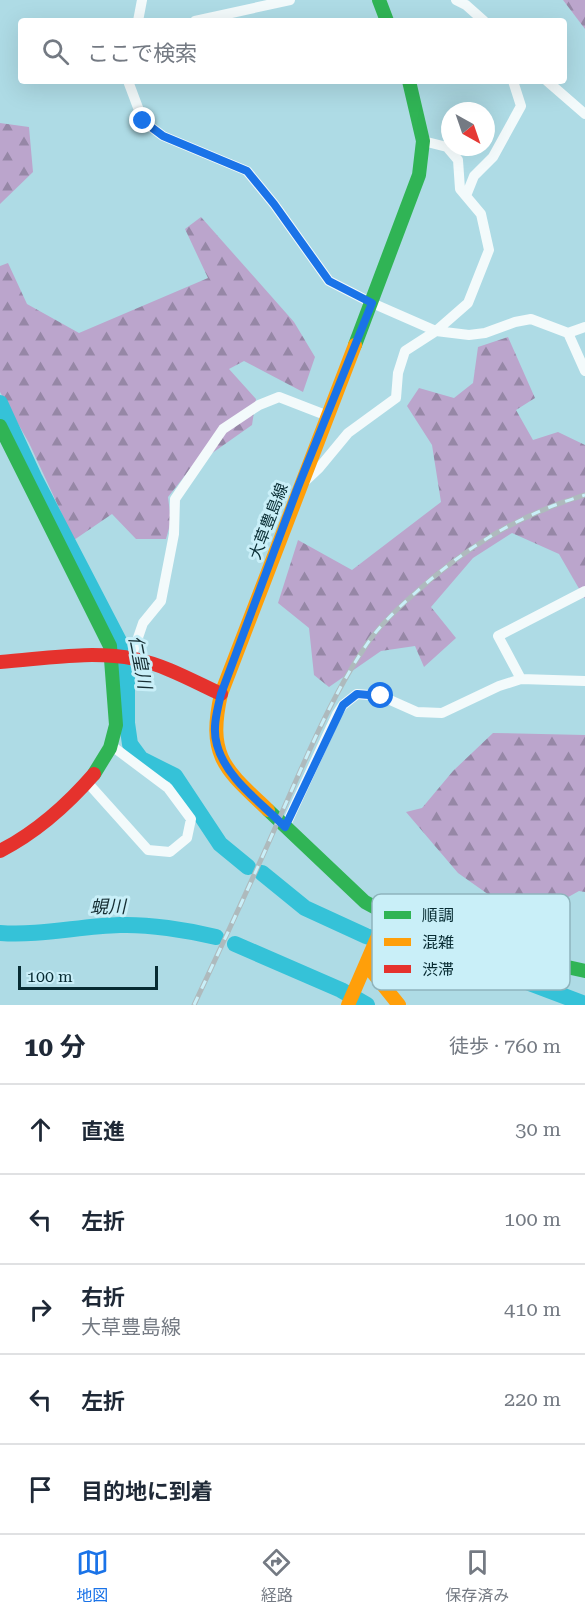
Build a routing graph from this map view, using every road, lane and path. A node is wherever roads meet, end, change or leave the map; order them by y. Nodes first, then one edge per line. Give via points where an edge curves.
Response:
1 (142, 0) edge
2 (290, 0) edge
3 (379, 0) edge
4 (456, 0) edge
5 (468, 3) edge
6 (139, 18) edge
7 (209, 18) edge
8 (386, 18) edge
9 (481, 18) edge
10 (129, 84) edge
11 (410, 84) edge
12 (514, 84) edge
13 (550, 84) edge
14 (585, 114) edge
15 (423, 141) junction
16 (466, 196) junction
17 (372, 303) junction
18 (585, 327) edge
19 (436, 331) junction
20 (568, 333) junction
21 (585, 371) edge
22 (328, 416) junction
23 (0, 426) edge
24 (298, 487) junction
25 (585, 591) edge
26 (111, 657) junction
27 (131, 658) junction
28 (0, 662) edge
29 (521, 679) junction
30 (585, 681) edge
31 (221, 694) junction
32 (110, 748) junction
33 (87, 782) junction
34 (285, 827) junction
35 (0, 851) edge
36 (372, 909) edge
37 (372, 949) edge
38 (366, 964) junction
39 (570, 968) edge
40 (372, 971) edge
41 (585, 971) edge
42 (387, 990) edge
43 (348, 1005) edge
44 (399, 1005) edge

1 - 6 street
2 - 7 street
3 - 8 main road
4 - 5 street
5 - 9 street
10 - 17 street via 143,121 163,136 247,171 329,281
11 - 15 main road, 大草豊島線
12 - 16 street via 520,106 493,157 474,176
13 - 14 street
15 - 16 street via 447,147 458,160 460,189
15 - 17 main road, 大草豊島線 via 419,175
16 - 19 street via 481,214 489,250 468,303
17 - 19 street
17 - 22 main road, 大草豊島線
18 - 20 street
19 - 20 street via 469,335 531,319
19 - 24 street via 405,351 396,398 348,433
20 - 21 street
22 - 24 main road, 大草豊島線
22 - 27 street via 279,397 224,429 174,500 174,534 162,601 143,623
23 - 26 main road via 110,646
24 - 31 main road, 大草豊島線
25 - 29 street via 498,636
26 - 27 main road
26 - 28 main road
26 - 32 main road via 116,725
27 - 31 main road
29 - 30 street
29 - 34 street via 442,713 417,712 381,696 357,694 337,714
31 - 34 main road, 大草豊島線 via 216,744 222,760
32 - 33 main road
32 - 33 street via 168,788 191,819 187,838 170,852 148,850
33 - 35 main road via 40,826
34 - 36 main road, 大草豊島線
37 - 38 main road
38 - 40 main road
38 - 43 main road
39 - 41 main road, 大草豊島線
42 - 44 main road

